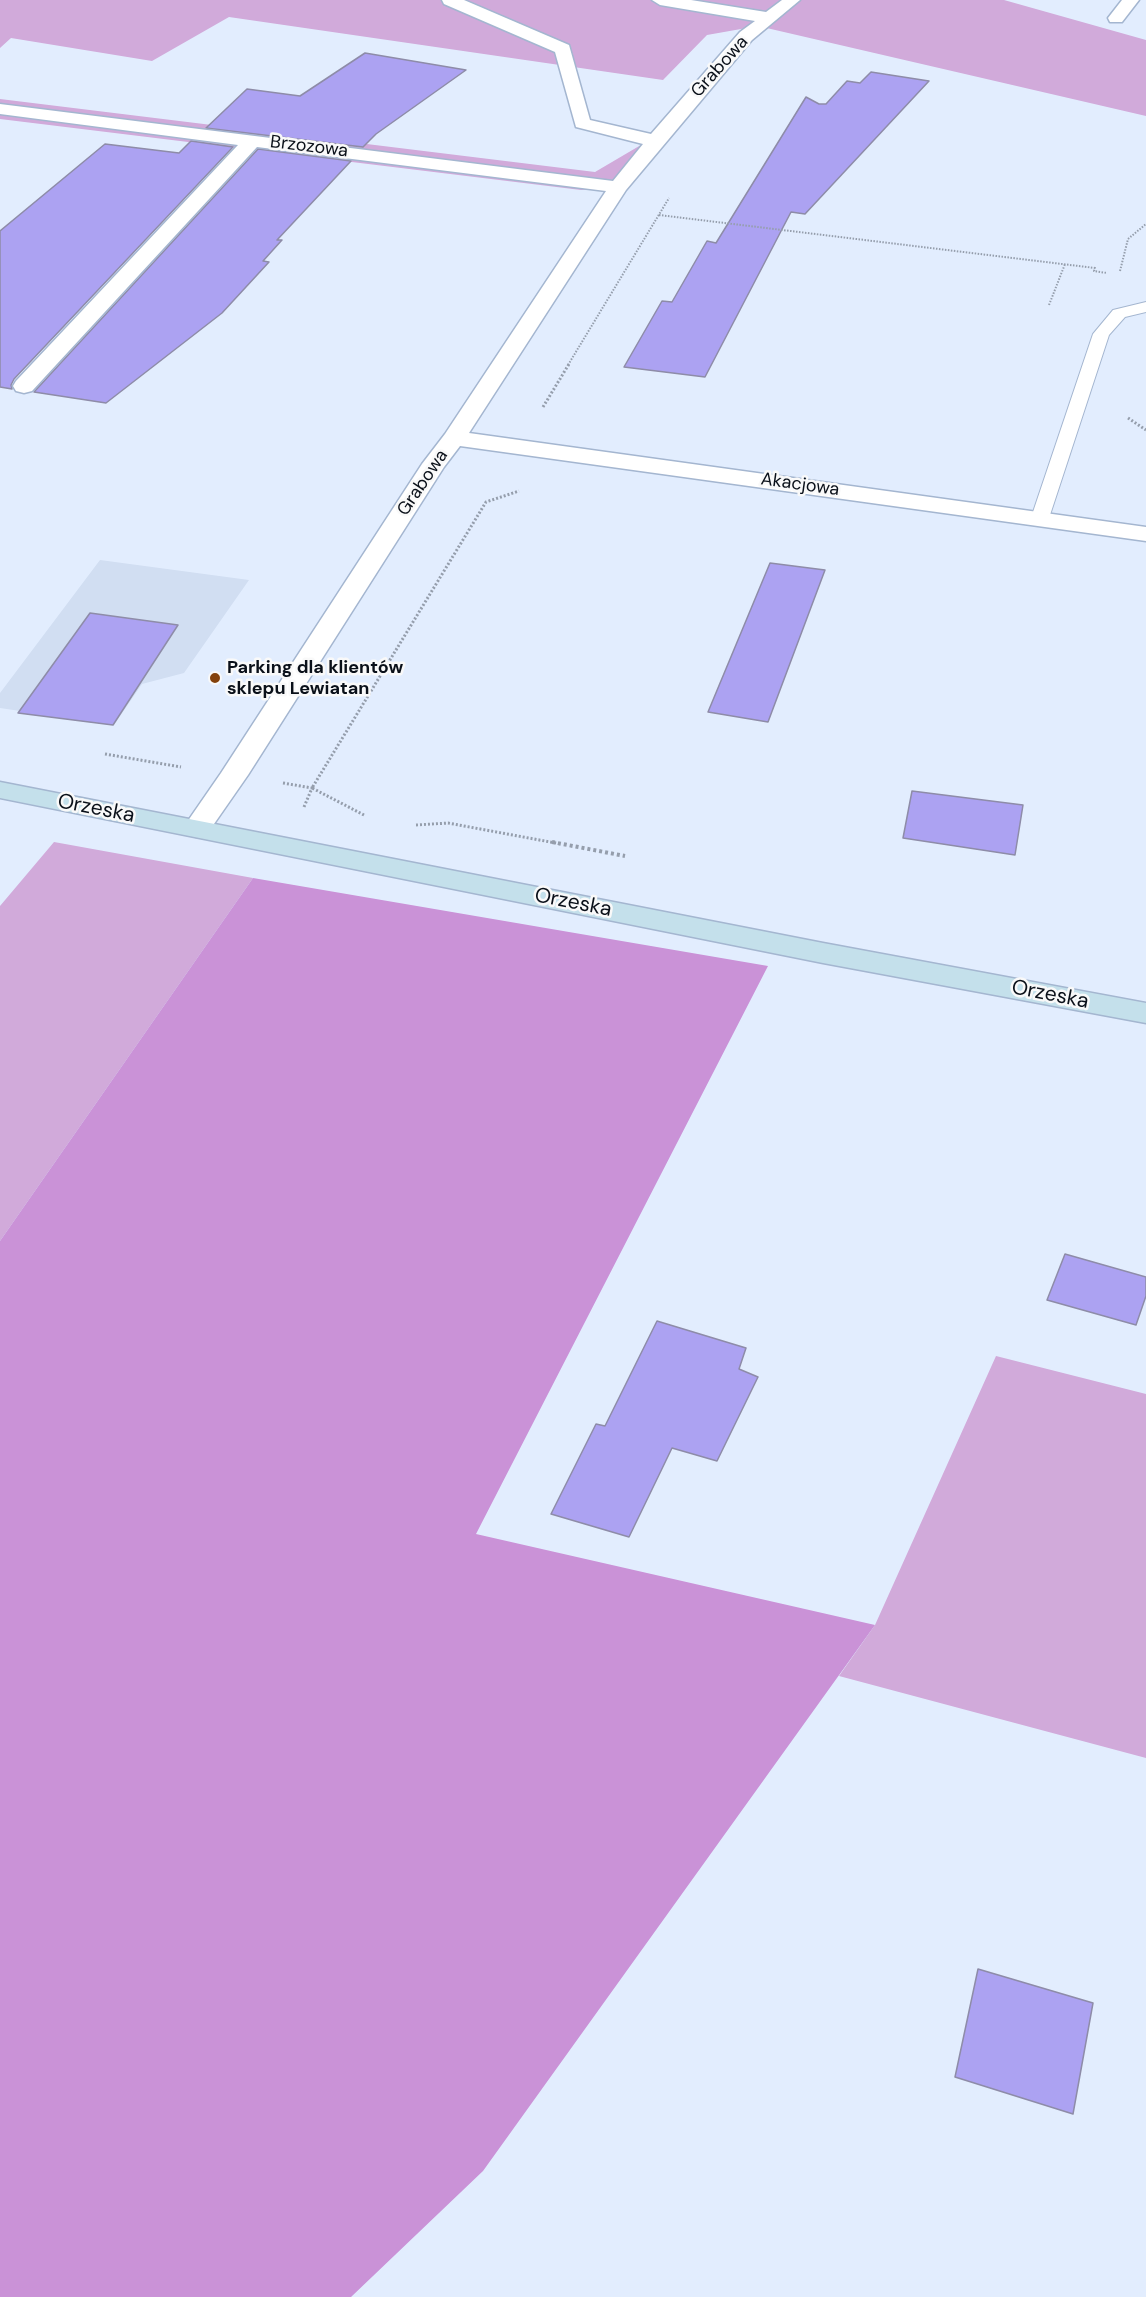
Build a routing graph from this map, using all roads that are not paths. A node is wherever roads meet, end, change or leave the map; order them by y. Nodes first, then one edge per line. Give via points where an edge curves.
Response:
1 (450, 0) edge
2 (660, 0) edge
3 (792, 0) edge
4 (1131, 0) edge
5 (770, 18) junction
6 (1116, 18) dead end
7 (0, 109) edge
8 (253, 141) junction
9 (655, 141) junction
10 (618, 187) junction
11 (1146, 306) edge
12 (24, 386) dead end
13 (454, 438) junction
14 (1040, 518) junction
15 (1146, 534) edge
16 (0, 790) edge
17 (197, 828) junction
18 (1146, 1013) edge

1 - 9 street via 563,49 582,123
2 - 5 street
3 - 5 street, Grabowa
4 - 6 street
5 - 9 street, Grabowa via 746,36
7 - 8 street, Brzozowa
8 - 10 street, Brzozowa
8 - 12 street
9 - 10 street, Grabowa
10 - 13 street, Grabowa
11 - 14 lane via 1119,314 1101,334
13 - 14 street, Akacjowa
13 - 17 street, Grabowa
14 - 15 street, Akacjowa
16 - 17 street, Orzeska
17 - 18 street, Orzeska via 812,951

